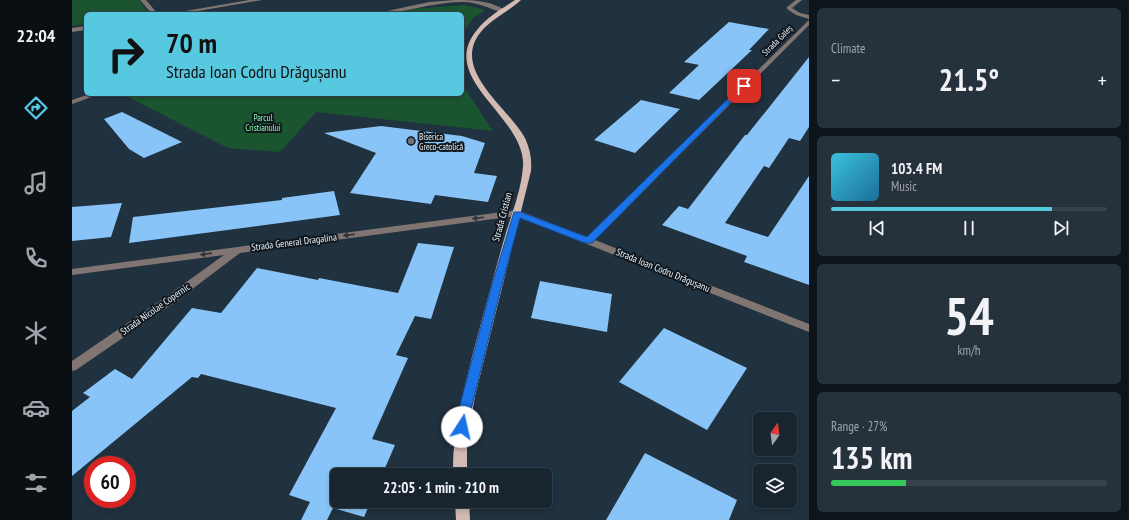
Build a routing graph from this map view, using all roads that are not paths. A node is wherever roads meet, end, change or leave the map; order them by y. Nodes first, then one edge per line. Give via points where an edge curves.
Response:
1 (143, 0) edge
2 (259, 0) edge
3 (470, 0) edge
4 (518, 0) edge
5 (799, 0) edge
6 (456, 1) edge
7 (503, 11) junction
8 (153, 12) edge
9 (184, 12) edge
10 (387, 12) edge
11 (809, 17) edge
12 (809, 22) edge
13 (84, 28) edge
14 (72, 30) edge
15 (91, 96) edge
16 (72, 102) edge
17 (517, 214) junction
18 (588, 241) junction
19 (238, 250) junction
20 (72, 272) edge
21 (809, 328) edge
22 (72, 367) edge
23 (460, 468) edge
24 (462, 508) edge
25 (463, 520) edge

1 - 8 street
2 - 9 street
3 - 6 street
4 - 7 main road, Strada Cristian
5 - 11 street via 789,8
6 - 7 street via 487,4
6 - 10 street
7 - 17 main road, Strada Cristian via 482,27 474,38 469,50 469,64 476,80 509,121 526,151 528,165
12 - 18 street, Strada Galeș
13 - 14 street
15 - 16 street
17 - 18 street, Strada Ioan Codru Drăgușanu
17 -> 19 street, Strada General Dragalina
17 - 23 main road, Strada Cristian via 466,405 460,438
18 - 21 street, Strada Ioan Codru Drăgușanu
19 -> 20 street, Strada General Dragalina
19 - 22 street, Strada Nicolae Copernic
24 - 25 main road

